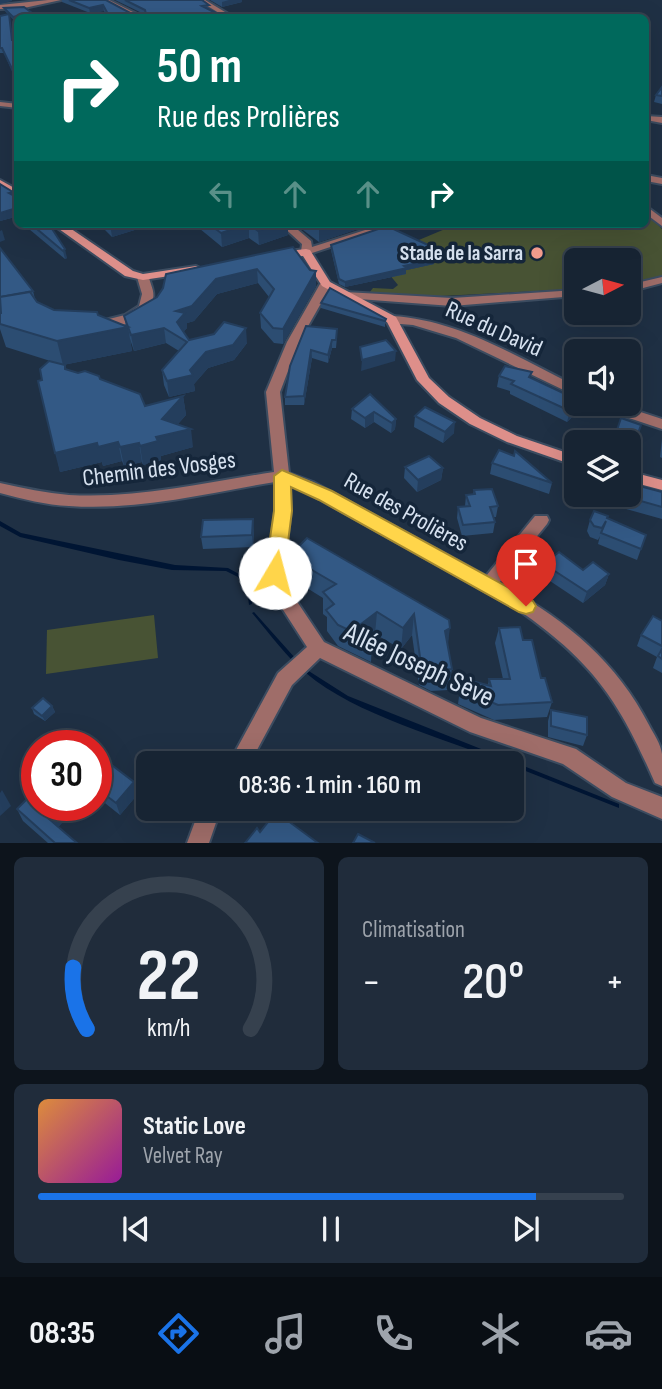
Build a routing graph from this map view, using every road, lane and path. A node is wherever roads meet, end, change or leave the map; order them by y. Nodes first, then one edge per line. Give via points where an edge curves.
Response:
1 (58, 0) edge
2 (104, 0) edge
3 (201, 0) edge
4 (0, 7) edge
5 (134, 14) edge
6 (225, 14) edge
7 (63, 228) edge
8 (290, 228) edge
9 (382, 228) edge
10 (306, 251) junction
11 (263, 258) edge
12 (208, 267) edge
13 (143, 277) junction
14 (662, 280) edge
15 (326, 284) junction
16 (641, 286) edge
17 (564, 294) edge
18 (345, 295) junction
19 (391, 320) junction
20 (84, 326) edge
21 (564, 386) edge
22 (638, 416) edge
23 (662, 424) edge
24 (564, 457) edge
25 (282, 476) junction
26 (641, 479) edge
27 (662, 485) edge
28 (0, 488) edge
29 (541, 520) dead end
30 (487, 586) junction
31 (318, 648) junction
32 (246, 751) edge
33 (662, 776) edge
34 (662, 808) edge
35 (206, 821) edge
36 (198, 843) edge

1 - 4 street
2 - 5 street
3 - 6 street
7 - 13 street via 119,269
8 - 10 street via 307,243
9 - 10 street
10 - 11 street
10 - 15 street
12 - 13 street
13 - 20 street via 148,293 142,309 110,325
14 - 16 street
15 - 18 street
15 - 25 street via 293,342 273,391
17 - 18 street via 452,303
18 - 19 street
19 - 21 street, Rue du David via 418,321 469,339
19 - 24 street via 424,380 444,400 512,439
22 - 23 street
25 - 28 street, Chemin des Vosges via 99,503 54,501
25 - 30 street, Rue des Prolières
25 - 31 street, Allée Joseph Sève via 283,511 275,573 284,597
26 - 27 street
29 - 30 street
30 - 33 street, Rue des Prolières via 556,626 601,667 638,720
31 - 32 street via 285,679
31 - 34 street, Allée Joseph Sève via 477,726 569,756 619,790
35 - 36 street

